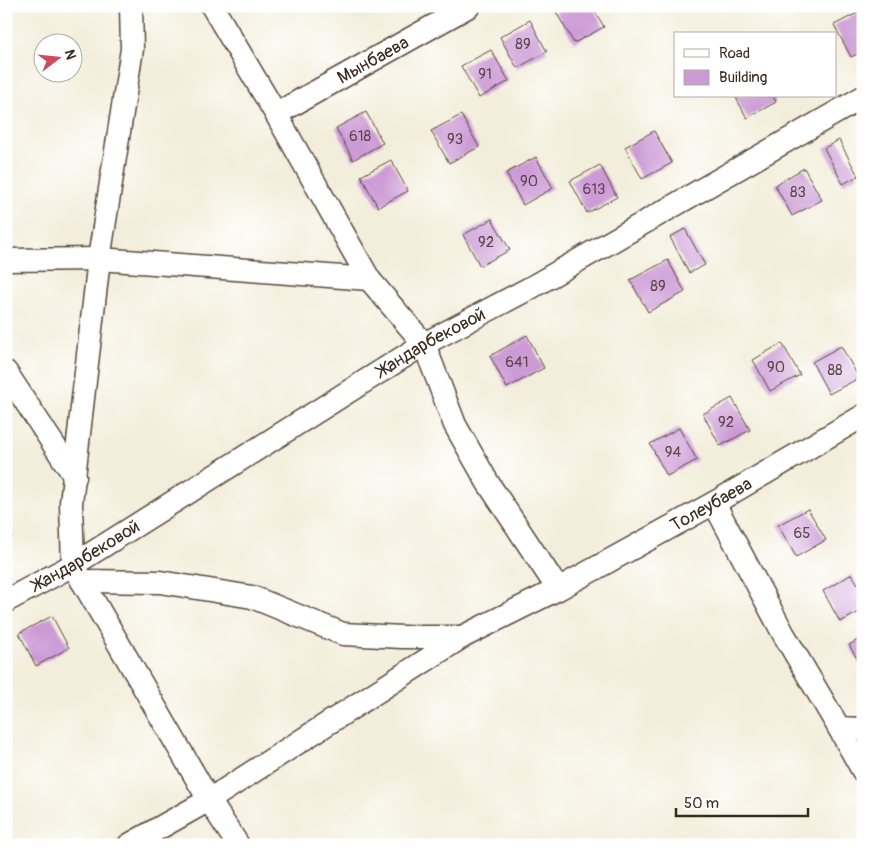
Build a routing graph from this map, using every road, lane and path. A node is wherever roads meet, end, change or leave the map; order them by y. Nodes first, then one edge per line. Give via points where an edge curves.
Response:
1 (131, 6) edge
2 (212, 6) edge
3 (469, 6) edge
4 (863, 98) edge
5 (276, 114) junction
6 (6, 260) edge
7 (99, 260) junction
8 (369, 279) junction
9 (424, 344) junction
10 (6, 372) edge
11 (863, 416) edge
12 (75, 477) junction
13 (714, 504) junction
14 (78, 573) junction
15 (558, 589) junction
16 (6, 601) edge
17 (462, 637) junction
18 (839, 728) junction
19 (863, 729) edge
20 (863, 771) edge
21 (209, 800) junction
22 (129, 845) edge
23 (238, 845) edge

1 - 7 street via 132,49
2 - 5 street
3 - 5 street, Мынбаева
4 - 9 street, Жандарбековой via 532,287
5 - 8 street
6 - 7 street
7 - 8 street
7 - 12 street
8 - 9 street
9 - 14 street, Жандарбековой
9 - 15 street via 455,425 493,491
10 - 12 street
11 - 13 street, Толеубаева
12 - 14 street via 72,503
13 - 15 street, Толеубаева
13 - 18 street via 783,633
14 - 16 street, Жандарбековой
14 - 17 street via 252,597 343,634 402,638
14 - 21 street
15 - 17 street, Толеубаева
17 - 21 street, Толеубаева
18 - 19 street
18 - 20 street
21 - 22 street, Толеубаева
21 - 23 street

